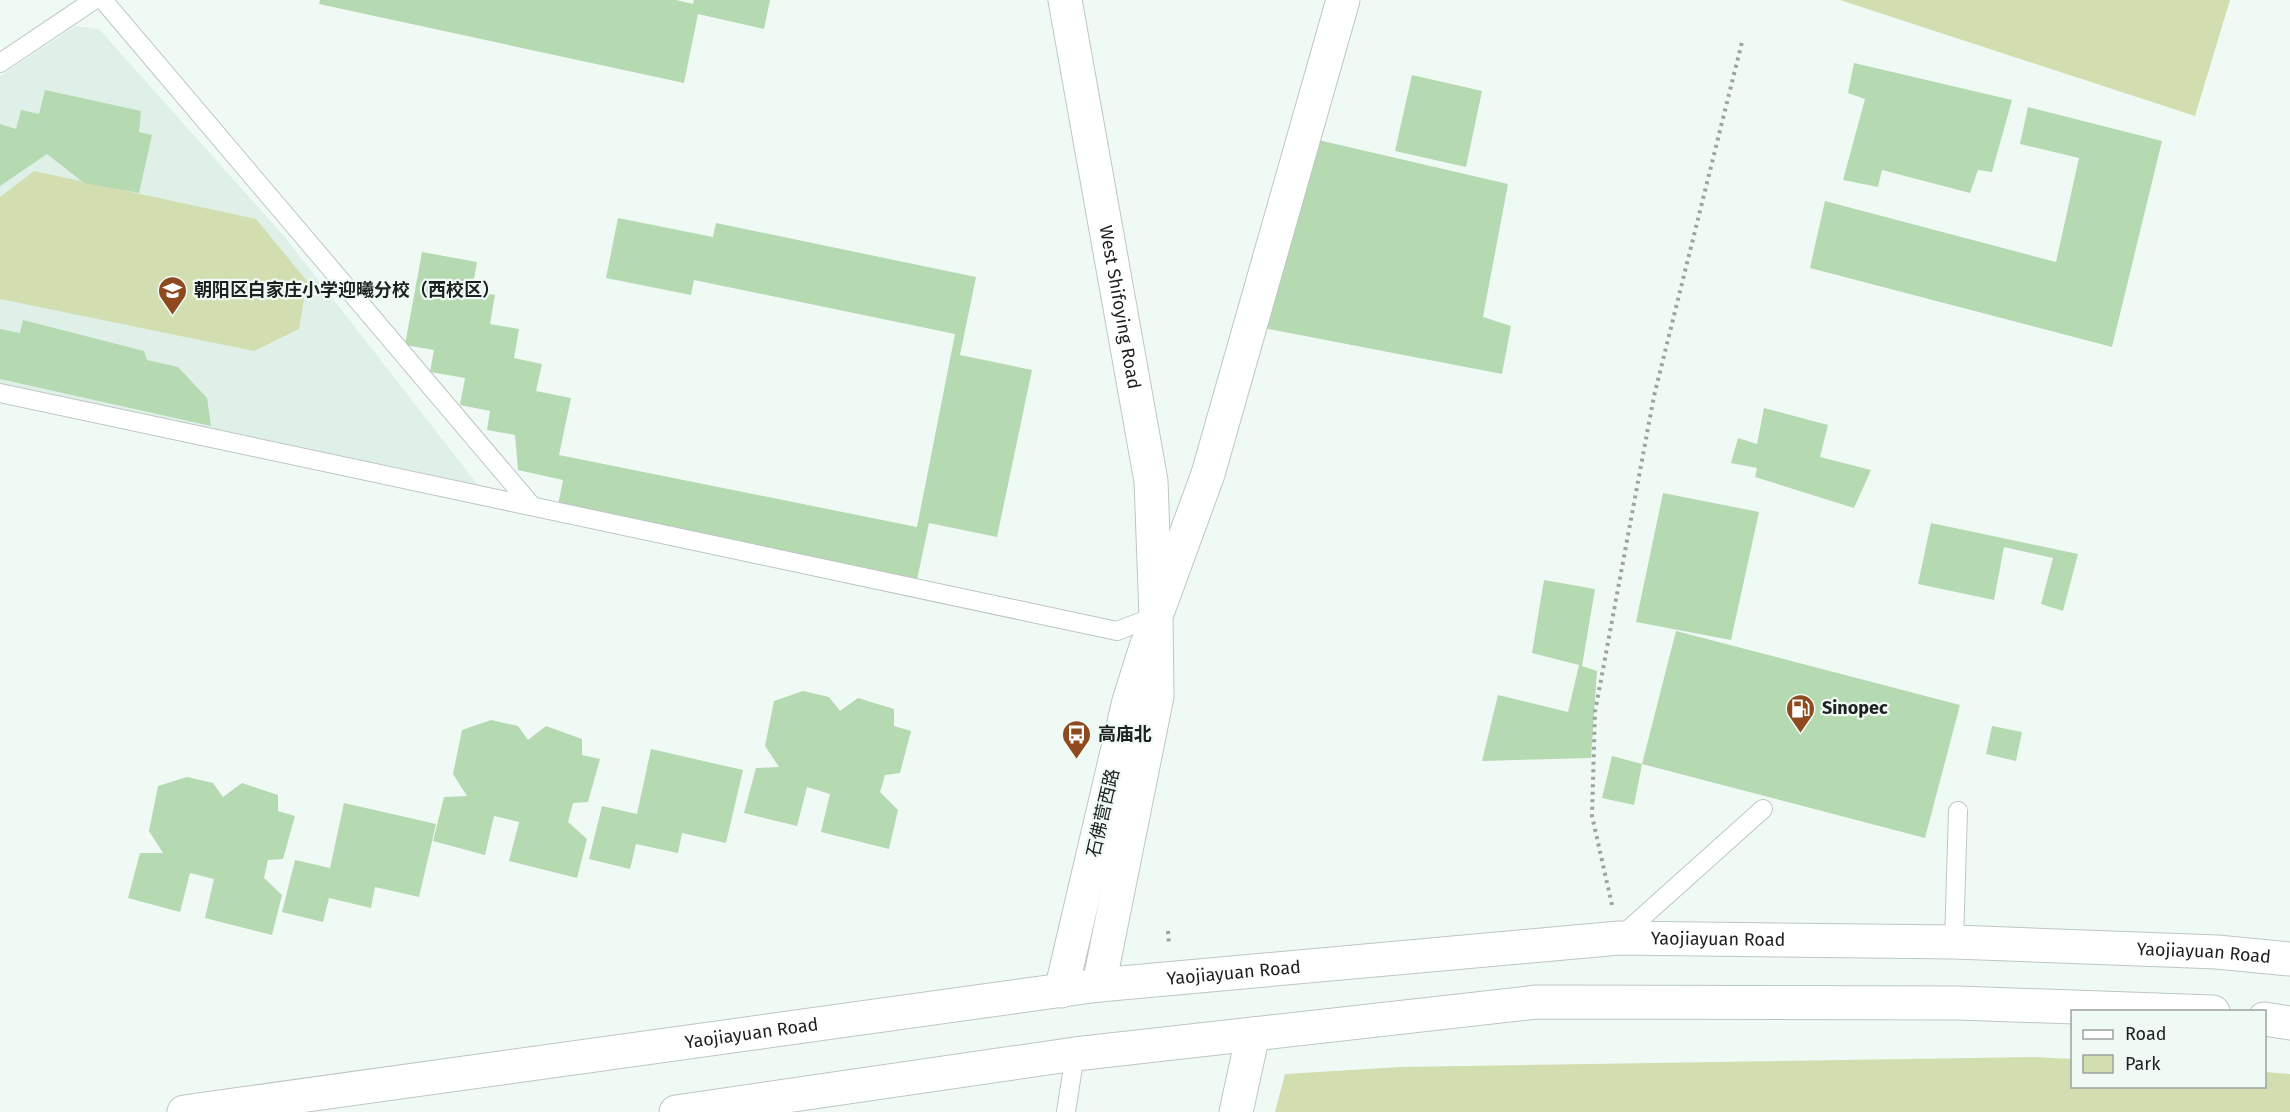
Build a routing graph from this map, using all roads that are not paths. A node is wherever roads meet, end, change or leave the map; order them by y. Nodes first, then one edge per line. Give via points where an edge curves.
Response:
1 (94, 0) edge
2 (103, 0) edge
3 (1065, 0) edge
4 (1343, 0) edge
5 (0, 63) edge
6 (0, 393) edge
7 (532, 506) junction
8 (1156, 616) junction
9 (1763, 809) dead end
10 (1958, 811) dead end
11 (1619, 938) junction
12 (1954, 942) junction
13 (2290, 959) edge
14 (1099, 985) junction
15 (1061, 991) junction
16 (2181, 1010) edge
17 (2266, 1019) edge
18 (2290, 1023) edge
19 (1253, 1034) junction
20 (1075, 1054) junction
21 (711, 1109) edge
22 (184, 1112) edge
23 (675, 1112) edge
24 (1066, 1112) edge
25 (1236, 1112) edge

1 - 5 lane
2 - 7 lane
3 - 8 main road, West Shifoying Road via 1151,481
4 - 8 main road via 1208,474
6 - 7 lane
7 - 8 lane via 1117,630
8 - 14 main road, 石佛营西路 via 1157,696
8 - 15 main road, 石佛营西路 via 1129,701
9 - 11 lane
10 - 12 lane
11 - 12 main road, Yaojiayuan Road
11 - 14 main road, Yaojiayuan Road
12 - 13 main road, Yaojiayuan Road via 2217,952
14 - 15 main road, Yaojiayuan Road
15 - 22 main road, Yaojiayuan Road
16 - 19 main road via 1958,1003 1537,1002
17 - 18 main road
19 - 20 main road
19 - 25 main road
20 - 21 main road
20 - 24 lane
21 - 23 main road

